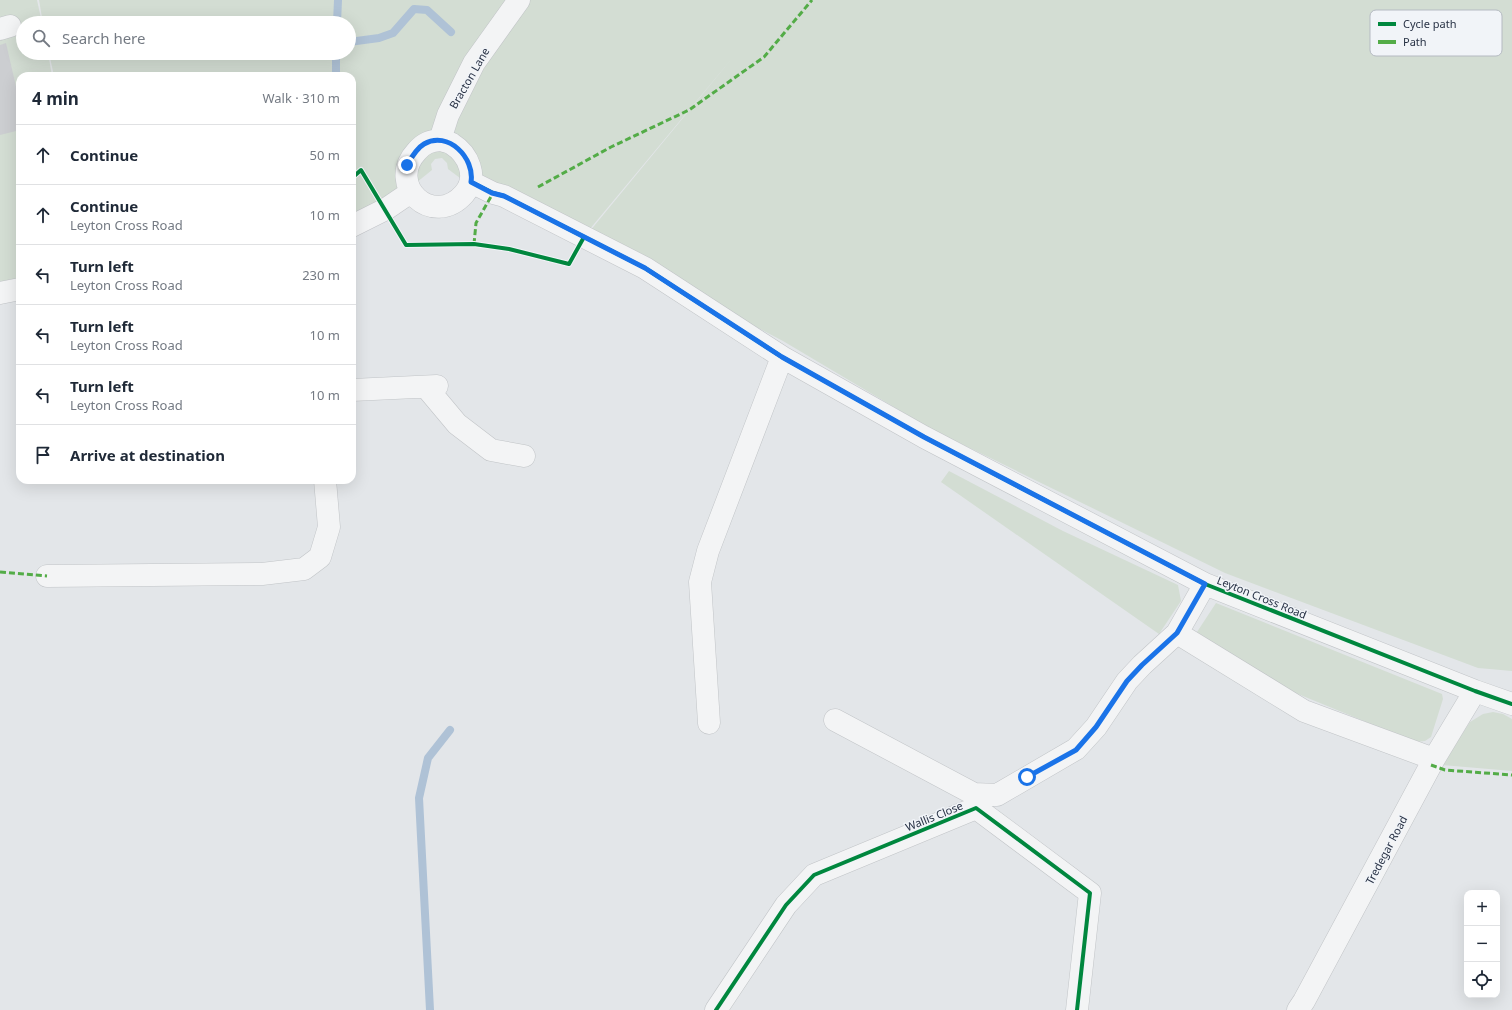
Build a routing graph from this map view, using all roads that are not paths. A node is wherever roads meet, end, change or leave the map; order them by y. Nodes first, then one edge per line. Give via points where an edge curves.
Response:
1 (519, 0) edge
2 (440, 140) junction
3 (471, 182) junction
4 (411, 192) junction
5 (356, 224) edge
6 (16, 290) edge
7 (0, 293) edge
8 (782, 357) junction
9 (356, 390) edge
10 (524, 456) dead end
11 (325, 484) edge
12 (47, 576) dead end
13 (1205, 584) junction
14 (1177, 633) junction
15 (1475, 691) junction
16 (1512, 704) edge
17 (835, 720) dead end
18 (709, 722) dead end
19 (1434, 759) junction
20 (716, 1010) edge
21 (1078, 1010) edge
22 (1298, 1010) edge

1 - 2 street, Bracton Lane via 474,64 448,115
2 - 3 street via 452,144 463,153 470,166
2 - 4 street via 423,144 411,157 407,165 406,178
3 - 4 street via 459,199 442,207 425,204
3 - 8 street, Leyton Cross Road via 504,196 645,268
4 - 5 street via 386,209
6 - 7 street
8 - 13 street, Leyton Cross Road via 924,437
8 - 18 street via 708,551 700,582
9 - 10 street via 432,386 457,424 491,450
11 - 12 street via 329,527 320,557 304,570 262,574
13 - 14 street, Leyton Cross Road
13 - 15 street, Leyton Cross Road
14 - 17 street, Leyton Cross Road via 1127,681 1096,727 1076,750 997,795 974,794
14 - 19 street via 1304,711
15 - 16 street, Leyton Cross Road
15 - 19 street, Tredegar Road
19 - 22 street, Tredegar Road
20 - 21 street, Wallis Close via 786,905 814,875 976,808 1090,893

